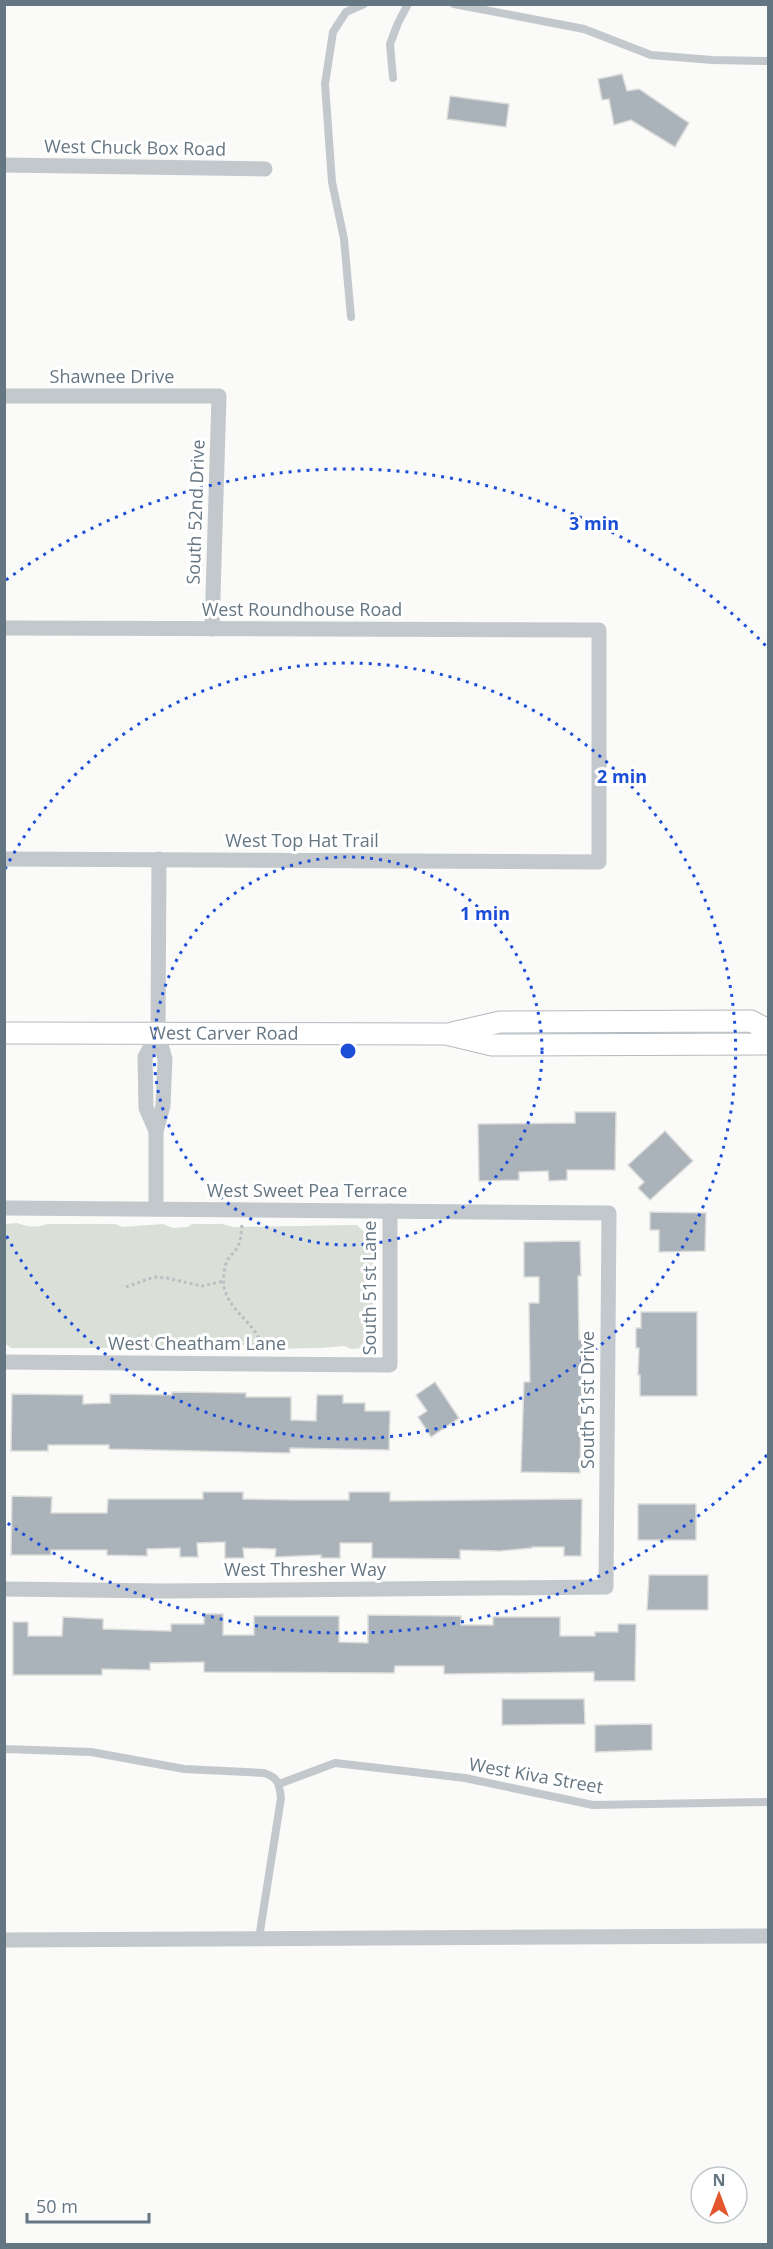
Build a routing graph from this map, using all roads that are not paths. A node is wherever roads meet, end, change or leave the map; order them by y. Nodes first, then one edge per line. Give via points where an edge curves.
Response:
1 (363, 4) edge
2 (408, 4) edge
3 (454, 4) edge
4 (768, 60) edge
5 (393, 78) dead end
6 (4, 165) edge
7 (265, 169) dead end
8 (351, 317) dead end
9 (4, 396) edge
10 (219, 396) joint
11 (4, 628) edge
12 (212, 629) junction
13 (4, 859) edge
14 (159, 860) junction
15 (599, 862) joint
16 (768, 1030) edge
17 (4, 1033) edge
18 (158, 1034) junction
19 (446, 1034) junction
20 (768, 1044) edge
21 (4, 1208) edge
22 (156, 1209) junction
23 (390, 1211) junction
24 (609, 1213) joint
25 (4, 1362) edge
26 (390, 1365) joint
27 (606, 1587) joint
28 (4, 1589) edge
29 (4, 1749) edge
30 (279, 1784) junction
31 (768, 1802) edge
32 (768, 1936) edge
33 (259, 1938) junction
34 (4, 1940) edge

1 - 8 lane via 346,12 333,32 325,84 332,182 344,238
2 - 5 lane via 390,44
3 - 4 lane via 584,29 651,55
6 - 7 street, West Chuck Box Road
9 - 10 street, Shawnee Drive
10 - 12 street, South 52nd Drive
11 - 12 street, West Roundhouse Road
12 - 15 street, West Roundhouse Road via 599,630
13 - 14 street, West Top Hat Trail
14 - 15 street, West Top Hat Trail
14 - 18 street
16 - 19 street, West Carver Road via 751,1022 500,1022
17 - 18 street, West Carver Road
18 - 19 street, West Carver Road
18 - 22 street via 165,1059 163,1106 156,1131
19 - 20 street, West Carver Road via 492,1045
21 - 22 street, West Sweet Pea Terrace
22 - 23 street, West Sweet Pea Terrace
23 - 24 street, West Sweet Pea Terrace
23 - 26 street, South 51st Lane
24 - 27 street, South 51st Drive
25 - 26 street, West Cheatham Lane
27 - 28 street, West Thresher Way
29 - 30 lane via 91,1752 184,1769 264,1773
30 - 31 lane, West Kiva Street via 335,1763 465,1778 593,1805
30 - 33 lane via 282,1798
32 - 33 street
33 - 34 street

